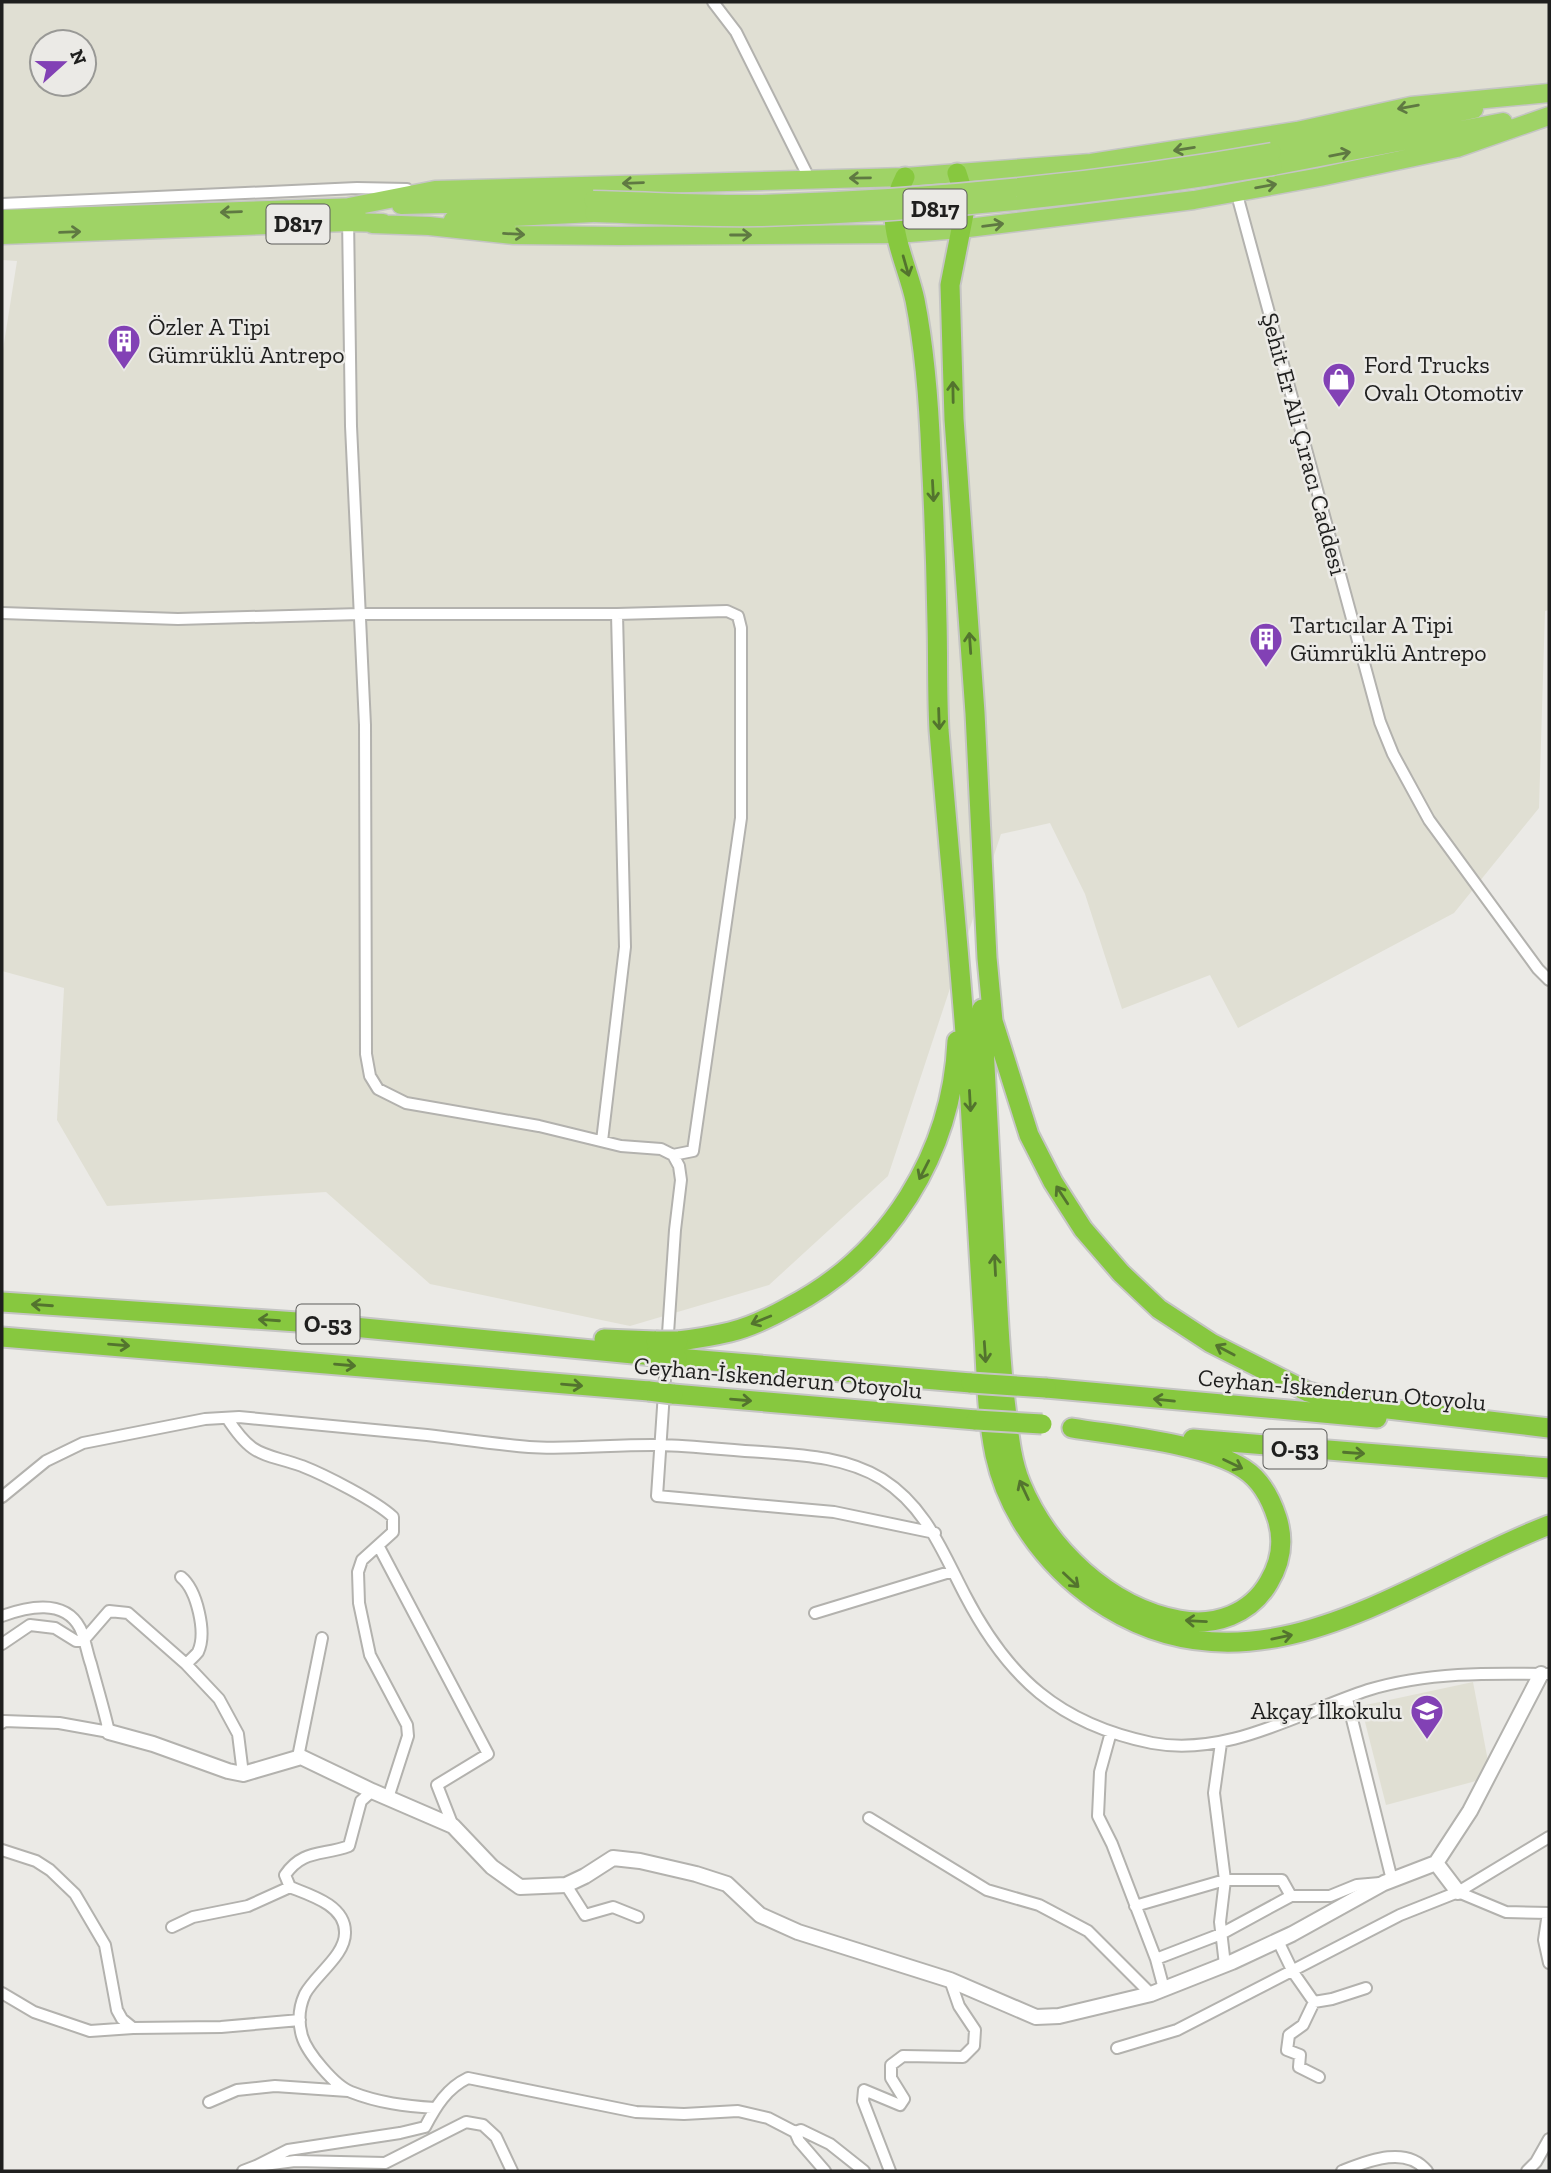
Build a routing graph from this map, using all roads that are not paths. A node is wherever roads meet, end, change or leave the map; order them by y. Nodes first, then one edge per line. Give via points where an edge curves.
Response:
1 (713, 2) edge
2 (1549, 93) edge
3 (1549, 115) edge
4 (1273, 159) junction
5 (957, 173) junction
6 (905, 177) junction
7 (809, 178) junction
8 (435, 190) junction
9 (1236, 191) junction
10 (2, 204) edge
11 (594, 206) junction
12 (348, 214) junction
13 (2, 219) edge
14 (372, 224) junction
15 (960, 229) junction
16 (897, 234) junction
17 (2, 235) edge
18 (2, 613) edge
19 (360, 614) junction
20 (617, 614) junction
21 (976, 736) junction
22 (956, 911) junction
23 (1549, 980) edge
24 (602, 1141) junction
25 (673, 1155) junction
26 (2, 1302) edge
27 (2, 1337) edge
28 (677, 1349) junction
29 (228, 1418) junction
30 (1072, 1428) junction
31 (1549, 1430) edge
32 (660, 1445) junction
33 (1549, 1468) edge
34 (2, 1497) edge
35 (1549, 1525) edge
36 (935, 1533) junction
37 (379, 1546) junction
38 (953, 1571) junction
39 (181, 1577) dead end
40 (816, 1614) dead end
41 (2, 1616) edge
42 (322, 1638) dead end
43 (83, 1641) junction
44 (2, 1644) edge
45 (186, 1664) junction
46 (1545, 1674) edge
47 (1347, 1699) junction
48 (2, 1723) edge
49 (109, 1732) junction
50 (1111, 1732) junction
51 (1221, 1743) junction
52 (298, 1758) junction
53 (243, 1774) junction
54 (372, 1791) junction
55 (388, 1798) junction
56 (869, 1818) dead end
57 (453, 1826) junction
58 (1549, 1837) edge
59 (2, 1850) edge
60 (1436, 1863) junction
61 (1225, 1880) junction
62 (1388, 1881) junction
63 (566, 1885) junction
64 (290, 1887) junction
65 (1458, 1892) junction
66 (1291, 1896) junction
67 (1135, 1906) junction
68 (1549, 1913) edge
69 (638, 1917) dead end
70 (172, 1927) dead end
71 (1221, 1934) junction
72 (1281, 1946) junction
73 (1156, 1959) junction
74 (1549, 1963) edge
75 (1225, 1965) junction
76 (1292, 1970) junction
77 (950, 1980) junction
78 (1366, 1988) dead end
79 (1157, 1991) junction
80 (2, 1993) edge
81 (1314, 2002) junction
82 (300, 2020) junction
83 (133, 2028) junction
84 (1118, 2048) dead end
85 (1319, 2077) dead end
86 (348, 2091) junction
87 (209, 2102) dead end
88 (435, 2108) junction
89 (795, 2132) junction
90 (1549, 2139) edge
91 (256, 2166) junction
92 (243, 2171) edge
93 (512, 2171) edge
94 (825, 2171) edge
95 (864, 2171) edge
96 (890, 2171) edge
97 (1342, 2171) edge
98 (1427, 2171) edge
99 (1527, 2171) edge

1 - 7 street via 736,32
2 - 4 highway, D817
2 -> 5 highway via 1411,106 1297,131 1091,163
4 -> 3 highway, D817
9 -> 3 highway via 1457,148
4 - 11 highway, D817, bridge via 922,196
5 - 6 highway
5 - 15 highway via 964,214
6 -> 7 highway
6 - 16 highway via 897,193
7 -> 8 highway
8 - 10 street via 357,188
8 - 12 highway
15 -> 9 highway
9 - 23 street, Şehit Er Ali Çıracı Caddesi via 1380,722 1429,820
11 - 12 highway, D817
11 - 14 highway, D817
12 -> 13 highway, D817
12 - 14 highway, D817
17 -> 12 highway, D817
12 - 19 street
14 -> 16 highway via 540,235
15 - 16 highway
21 -> 15 highway via 954,419 950,285
16 -> 22 highway via 924,344 936,553 939,726
18 - 19 street via 178,619
19 - 20 street
19 - 24 street via 366,1054 370,1076 378,1089 406,1104
20 - 24 street via 625,947
20 - 25 street via 727,611 738,616 741,628 741,818 692,1152
30 -> 21 highway via 1217,1456 1244,1469 1262,1485 1280,1526 1281,1546 1277,1567 1255,1601 1237,1614 1200,1623 1178,1620 1122,1599 1060,1548 1037,1516 1014,1463 1001,1365 972,839
31 -> 21 highway via 1371,1407 1308,1392 1211,1343 1159,1309 1091,1238 1053,1182 1029,1135 993,1021
22 -> 28 highway via 958,1009 951,1091 942,1128 908,1199 864,1255 807,1298 768,1318
22 -> 35 highway via 995,1453 1005,1488 1048,1559 1112,1611 1147,1627 1190,1640 1234,1643 1311,1631 1362,1612
24 - 25 street via 661,1149
25 - 32 street via 681,1180
28 -> 26 highway, Ceyhan-İskenderun Otoyolu / O-53, bridge
27 -> 30 highway, Ceyhan-İskenderun Otoyolu / O-53, bridge
31 -> 28 highway, Ceyhan-İskenderun Otoyolu / O-53, bridge via 971,1383
29 - 32 street via 532,1447
29 - 34 street via 83,1443 46,1461
29 - 37 street via 242,1440 264,1456 304,1467 382,1507 393,1517 393,1532
30 -> 33 highway, Ceyhan-İskenderun Otoyolu / O-53
32 - 36 street via 844,1462 880,1478 909,1499
32 - 36 street via 657,1496 834,1512
36 - 38 street
37 - 55 street via 362,1560 359,1603 370,1655 407,1725 408,1736
37 - 57 street via 488,1755 437,1785
38 - 40 street
38 - 50 street via 986,1633 1035,1691 1072,1716
39 - 45 street via 198,1604 200,1628 198,1651
41 - 43 street via 28,1607 53,1608 67,1614 80,1628
42 - 52 street
43 - 44 street via 55,1628 30,1625
43 - 45 street via 109,1611 128,1613
43 - 49 street
45 - 53 street via 219,1699 238,1734
46 - 47 street via 1415,1679
46 - 60 street
47 - 51 street
47 - 62 street
48 - 49 street via 59,1723
49 - 53 street
50 - 51 street via 1153,1743
50 - 67 street via 1100,1772 1098,1816
51 - 61 street via 1214,1793
52 - 53 street
52 - 54 street
54 - 55 street
54 - 64 street via 361,1801 349,1846 303,1856 285,1875
55 - 57 street
56 - 79 street via 987,1890 1039,1905 1088,1931
57 - 63 street via 492,1867 520,1887
58 - 65 street
59 - 83 street via 36,1861 75,1894 105,1945 117,2010
60 - 62 street
60 - 65 street
61 - 66 street via 1282,1880
61 - 67 street
61 - 71 street
62 - 66 street via 1357,1885 1331,1896
62 - 72 street
63 - 69 street via 585,1915 614,1907
63 - 77 street via 614,1858 696,1874 727,1884 760,1916 798,1932
64 - 70 street via 248,1906 193,1917
64 - 82 street via 326,1901 339,1915 345,1932 339,1953 307,1991
65 - 68 street via 1506,1912
65 - 76 street via 1400,1915
66 - 71 street
67 - 73 street
68 - 74 street via 1544,1940
71 - 73 street
71 - 75 street
72 - 75 street
72 - 76 street
73 - 79 street
75 - 79 street
76 - 81 street
76 - 84 street via 1177,2030
77 - 79 street via 1037,2017
77 - 96 street via 959,2006 975,2030 974,2046 964,2057 903,2056 891,2065 891,2077 904,2099 900,2105 864,2090 863,2101
78 - 81 street
80 - 83 street via 34,2012 90,2031
81 - 85 street via 1303,2025 1289,2035 1287,2050 1300,2055 1299,2067
82 - 83 street
82 - 86 street via 302,2038 316,2059
86 - 87 street via 275,2086 237,2090
86 - 88 street via 394,2106
88 - 89 street via 454,2085 468,2078 636,2112 738,2111 768,2118
88 - 91 street via 425,2127 288,2150
89 - 94 street
89 - 95 street via 801,2130 830,2144
90 - 99 street
91 - 92 street
91 - 93 street via 295,2161 385,2163 466,2122 483,2125 496,2137
97 - 98 street via 1393,2156 1421,2163

